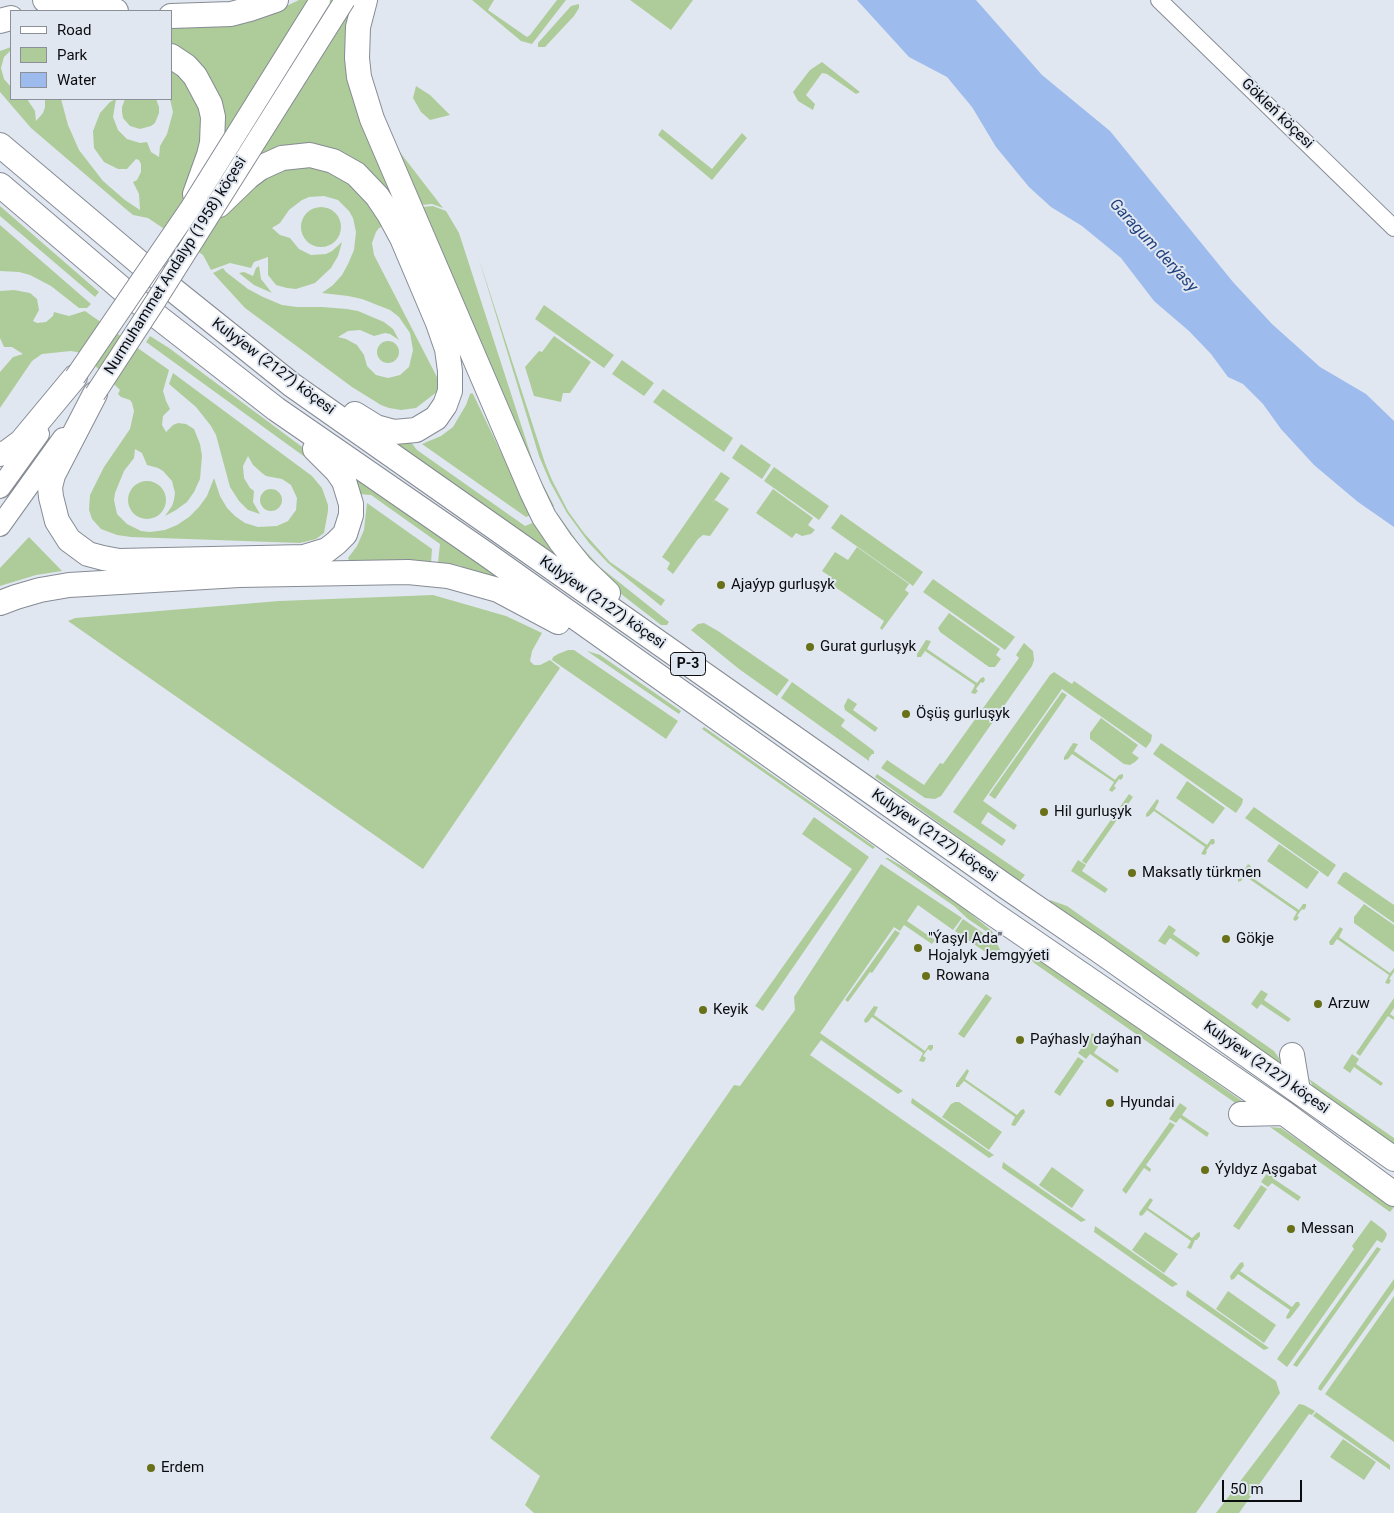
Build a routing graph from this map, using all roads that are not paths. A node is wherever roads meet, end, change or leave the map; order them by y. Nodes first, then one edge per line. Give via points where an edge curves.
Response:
1 (45, 0) edge
2 (276, 0) edge
3 (320, 0) edge
4 (345, 0) edge
5 (365, 0) edge
6 (1159, 0) edge
7 (104, 10) edge
8 (172, 16) edge
9 (172, 57) edge
10 (0, 131) edge
11 (0, 145) edge
12 (0, 185) edge
13 (54, 192) junction
14 (0, 200) edge
15 (198, 214) junction
16 (38, 218) junction
17 (1394, 228) edge
18 (411, 234) junction
19 (75, 377) junction
20 (292, 385) junction
21 (94, 394) junction
22 (276, 409) junction
23 (0, 454) edge
24 (0, 488) edge
25 (0, 526) edge
26 (0, 604) edge
27 (668, 649) junction
28 (641, 666) junction
29 (1292, 1055) dead end
30 (1298, 1091) junction
31 (1284, 1113) junction
32 (1241, 1114) dead end
33 (1394, 1159) edge
34 (1394, 1194) edge

1 - 7 highway
2 - 8 highway via 231,14
3 - 15 main road, Nurmuhammet Andalyp (1958) köçesi, bridge
4 - 15 main road, Nurmuhammet Andalyp (1958) köçesi, bridge
5 - 18 highway via 358,27 359,77
6 - 17 street, Gökleň köçesi
9 - 15 highway, bridge via 195,76 213,116
10 - 13 highway via 38,168
11 - 13 highway, Kulyýew (2127) köçesi / P-3
12 - 16 highway, Kulyýew (2127) köçesi / P-3
13 - 20 highway, Kulyýew (2127) köçesi / P-3
14 - 16 highway via 10,209
15 - 18 highway, bridge via 260,168 282,158 310,155 346,166 361,178
15 - 19 main road, Nurmuhammet Andalyp (1958) köçesi, bridge
15 - 21 main road, Nurmuhammet Andalyp (1958) köçesi, bridge via 155,302
16 - 22 highway, Kulyýew (2127) köçesi / P-3 via 122,289
18 - 20 highway via 447,349 450,371 450,391 436,418 416,430 394,432 376,427 324,395
18 - 27 highway via 544,517 581,567
19 - 23 highway via 21,442
19 - 24 main road, Nurmuhammet Andalyp (1958) köçesi
20 - 27 highway, Kulyýew (2127) köçesi / P-3
21 - 22 highway via 53,475 51,497 57,521 69,540 88,554 119,561 304,557 327,550 336,543 345,534 351,515 344,482 318,452 289,428
21 - 25 main road, Nurmuhammet Andalyp (1958) köçesi
22 - 28 highway, Kulyýew (2127) köçesi / P-3
26 - 28 highway via 32,592 69,585 239,575 408,572 448,576 498,590
27 - 30 highway, Kulyýew (2127) köçesi / P-3
28 - 31 highway, Kulyýew (2127) köçesi / P-3
29 - 30 highway
30 - 33 highway, Kulyýew (2127) köçesi / P-3
31 - 32 highway
31 - 34 highway, Kulyýew (2127) köçesi / P-3

